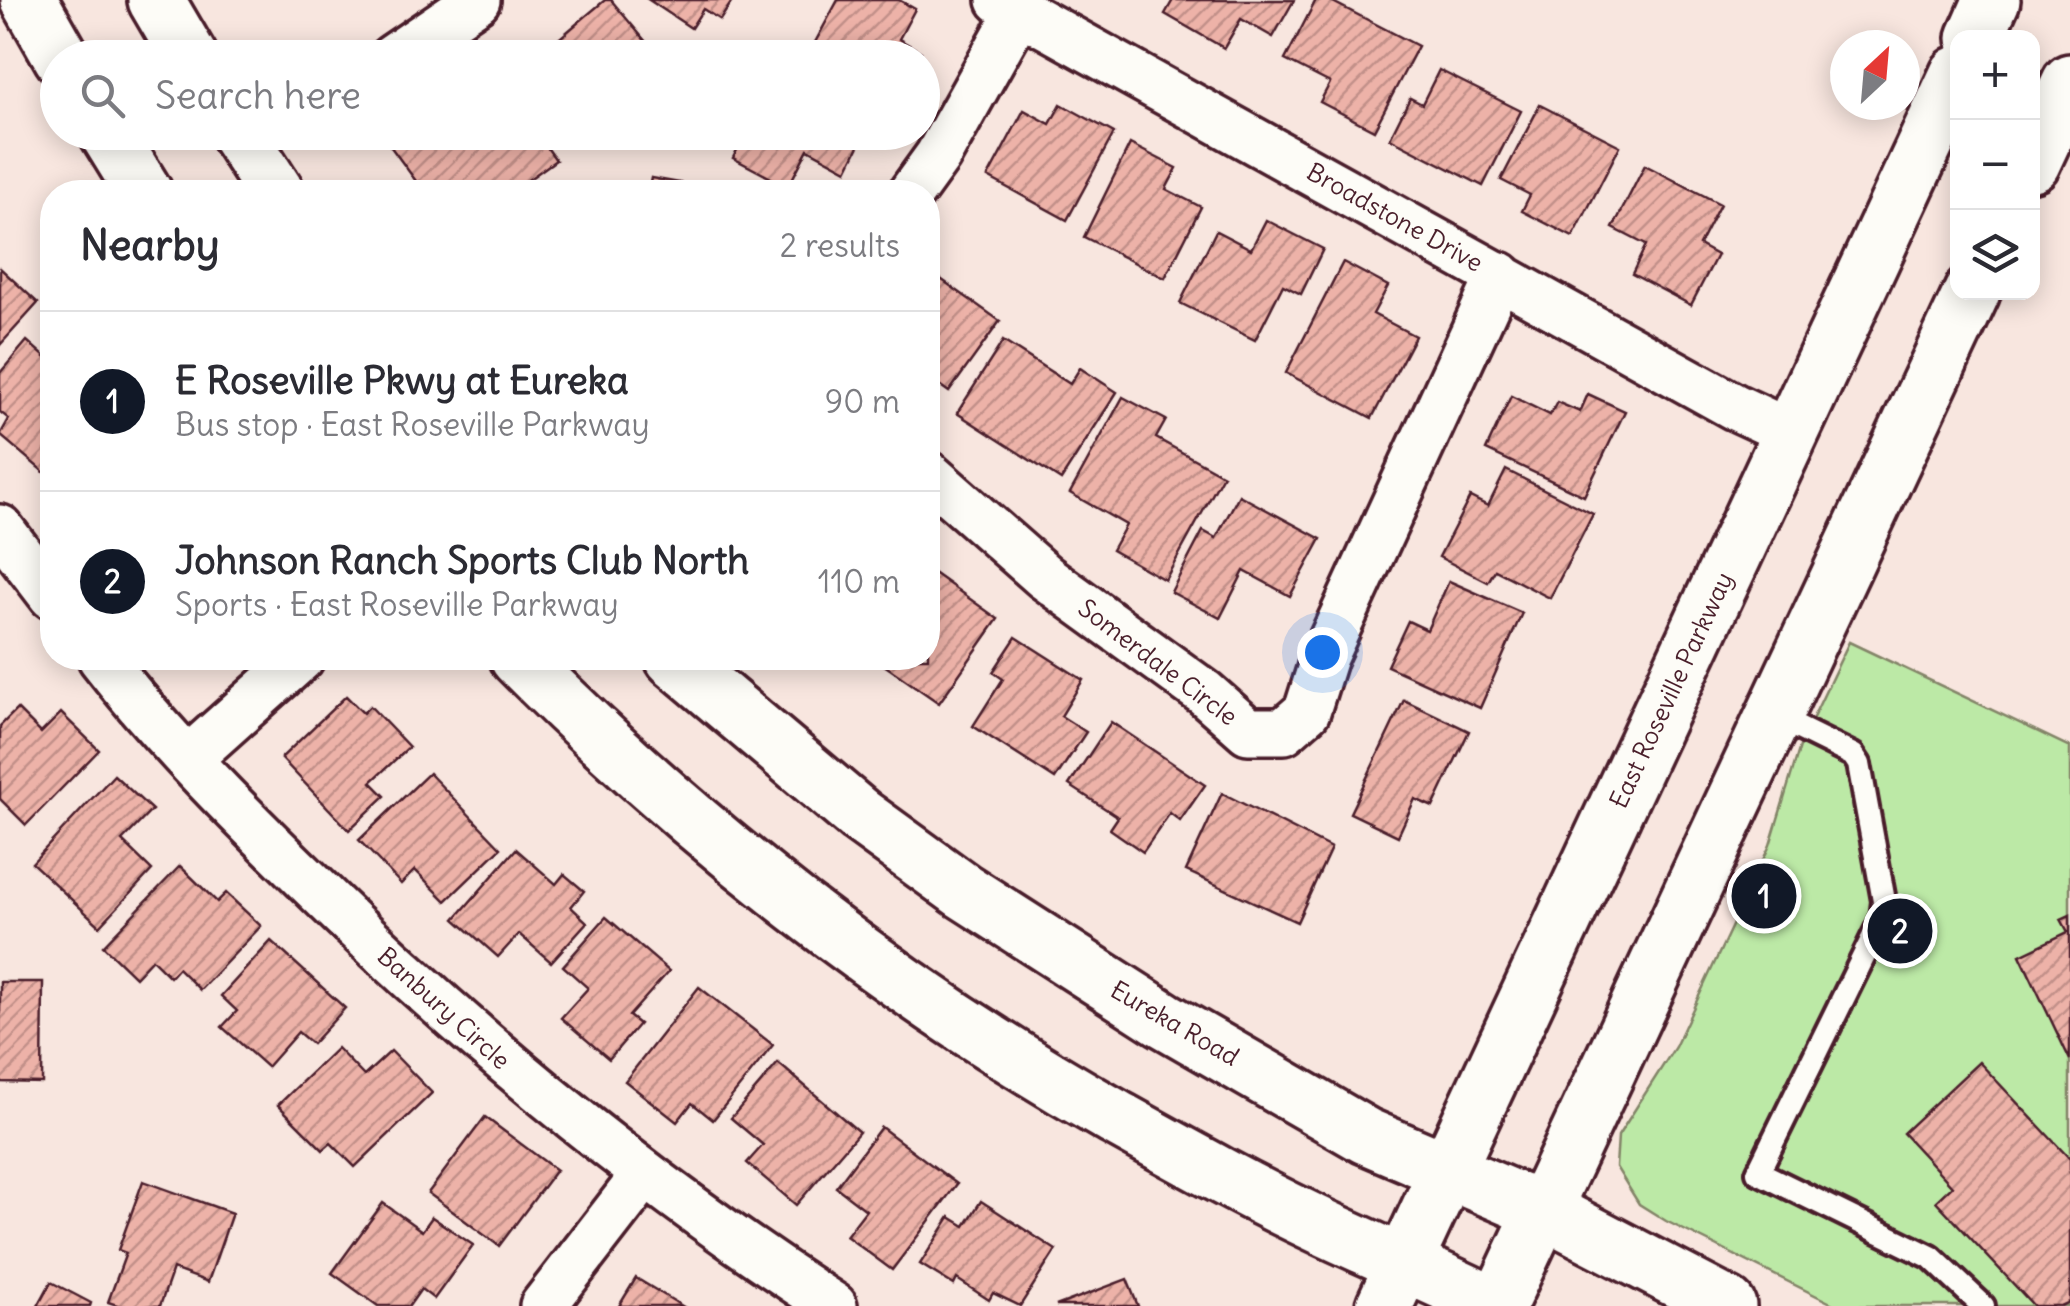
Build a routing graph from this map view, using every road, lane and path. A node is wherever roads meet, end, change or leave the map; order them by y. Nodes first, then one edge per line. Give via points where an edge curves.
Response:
1 (29, 0) edge
2 (156, 0) edge
3 (477, 0) edge
4 (1992, 0) edge
5 (1009, 6) edge
6 (1978, 30) edge
7 (52, 40) edge
8 (179, 40) edge
9 (418, 40) edge
10 (2070, 82) edge
11 (1950, 91) edge
12 (2040, 146) edge
13 (118, 150) edge
14 (137, 180) edge
15 (920, 180) edge
16 (1500, 275) junction
17 (1968, 300) edge
18 (1790, 433) junction
19 (940, 485) edge
20 (0, 528) edge
21 (40, 580) edge
22 (111, 670) edge
23 (288, 670) edge
24 (530, 670) edge
25 (688, 670) edge
26 (1774, 716) junction
27 (188, 759) junction
28 (1448, 1169) junction
29 (645, 1174) junction
30 (1542, 1211) junction
31 (1394, 1285) edge
32 (543, 1306) edge
33 (834, 1306) edge
34 (1496, 1306) edge
35 (1728, 1306) edge
36 (1984, 1306) edge

1 - 7 main road
2 - 8 main road
3 - 9 street
4 - 6 main road
5 - 15 street via 946,142
5 - 16 street, Broadstone Drive
10 - 12 main road
11 - 18 main road, East Roseville Parkway
13 - 14 main road
16 - 18 street, Broadstone Drive
16 - 19 street, Somerdale Circle via 1324,657 1308,711 1284,731 1248,731 1044,577
17 - 26 main road
18 - 28 main road, East Roseville Parkway
20 - 21 street
22 - 27 street, Banbury Circle
23 - 27 street
24 - 31 main road via 682,810 894,976 1108,1113 1298,1215
25 - 28 main road, Eureka Road via 860,816 962,890 1164,1019 1366,1136
26 - 30 main road
26 - 36 lane via 1854,755 1884,900 1882,920 1758,1172 1931,1256
27 - 29 street, Banbury Circle via 411,980
28 - 30 main road, Eureka Road
28 - 31 main road, East Roseville Parkway
29 - 32 street
29 - 33 street, Banbury Circle
30 - 34 main road
30 - 35 main road, Eureka Road
31 - 34 main road

